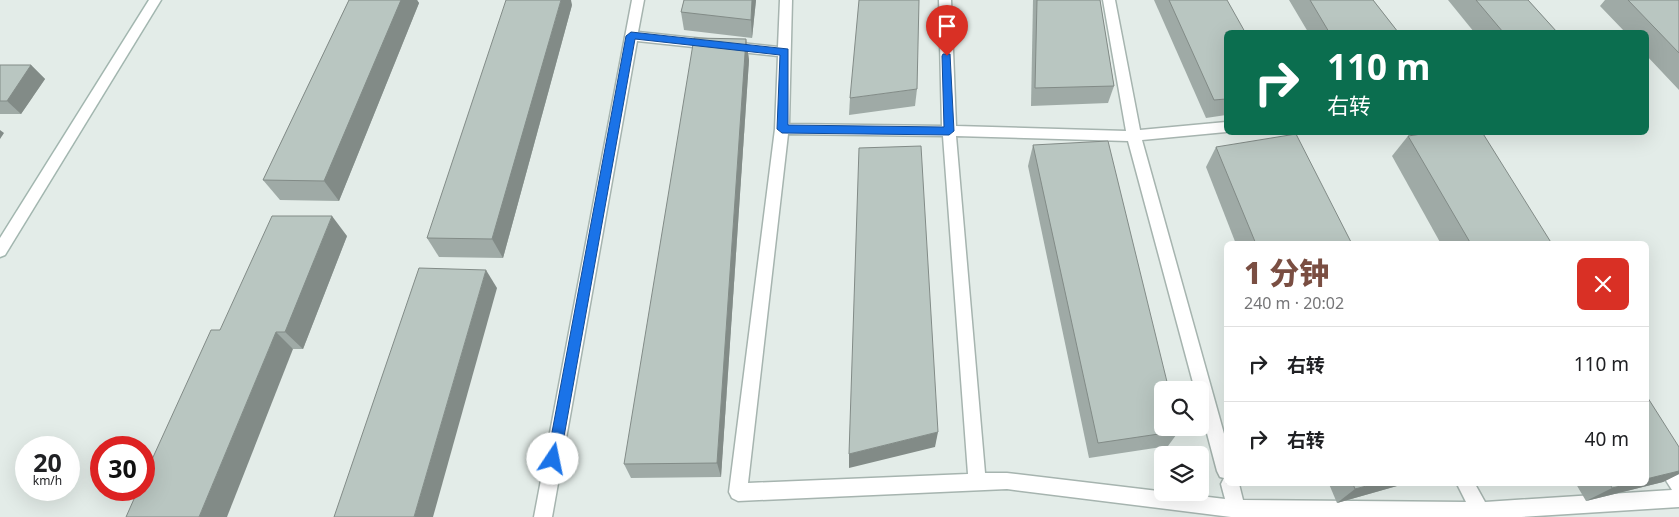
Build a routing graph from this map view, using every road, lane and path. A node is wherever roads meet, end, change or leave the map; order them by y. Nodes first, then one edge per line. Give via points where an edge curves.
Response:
1 (156, 0) edge
2 (638, 0) edge
3 (786, 0) edge
4 (945, 0) edge
5 (1109, 0) edge
6 (631, 36) junction
7 (785, 52) junction
8 (1224, 127) edge
9 (782, 129) junction
10 (949, 131) junction
11 (1134, 136) junction
12 (0, 250) edge
13 (1649, 438) edge
14 (1224, 464) edge
15 (977, 482) junction
16 (1679, 485) edge
17 (1231, 486) edge
18 (1467, 486) edge
19 (1679, 498) edge
20 (1237, 509) junction
21 (1480, 511) junction
22 (543, 517) edge

1 - 12 street
2 - 6 street
3 - 7 street
4 - 10 street
5 - 11 street
6 - 7 street
6 - 22 street
7 - 9 street
8 - 11 street
9 - 10 street
9 - 15 street via 738,492
10 - 11 street
10 - 15 street
11 - 14 street
13 - 16 street
15 - 20 street via 1006,481
17 - 20 street
18 - 21 street
19 - 21 street
20 - 21 street

